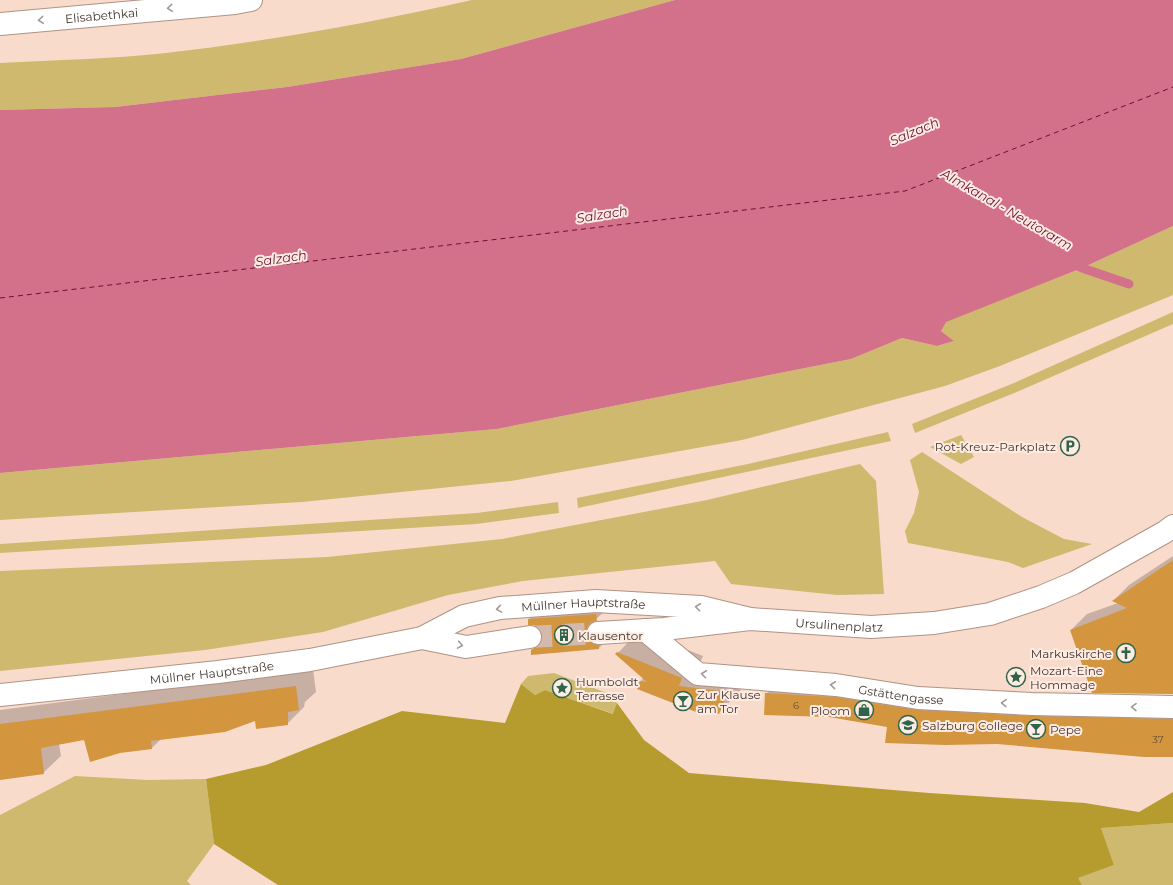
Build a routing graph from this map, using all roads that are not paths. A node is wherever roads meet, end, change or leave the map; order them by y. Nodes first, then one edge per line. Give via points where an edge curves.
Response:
1 (251, 0) edge
2 (0, 24) edge
3 (1173, 526) edge
4 (750, 619) junction
5 (645, 630) junction
6 (598, 633) tunnel mouth
7 (530, 637) tunnel mouth
8 (422, 638) junction
9 (0, 695) edge
10 (1173, 707) edge

1 -> 2 street, Elisabethkai
3 - 4 street, Ursulinenplatz via 1074,583 990,614 934,623 871,627
4 - 5 street, Ursulinenplatz
4 -> 8 street, Müllner Hauptstraße via 700,607 596,601 492,610 464,616
5 - 6 street, Ursulinenplatz
10 -> 5 street, Gstättengasse via 918,698 836,685 698,674
8 -> 7 street, Müllner Hauptstraße via 466,647
8 - 9 street, Müllner Hauptstraße via 310,660

